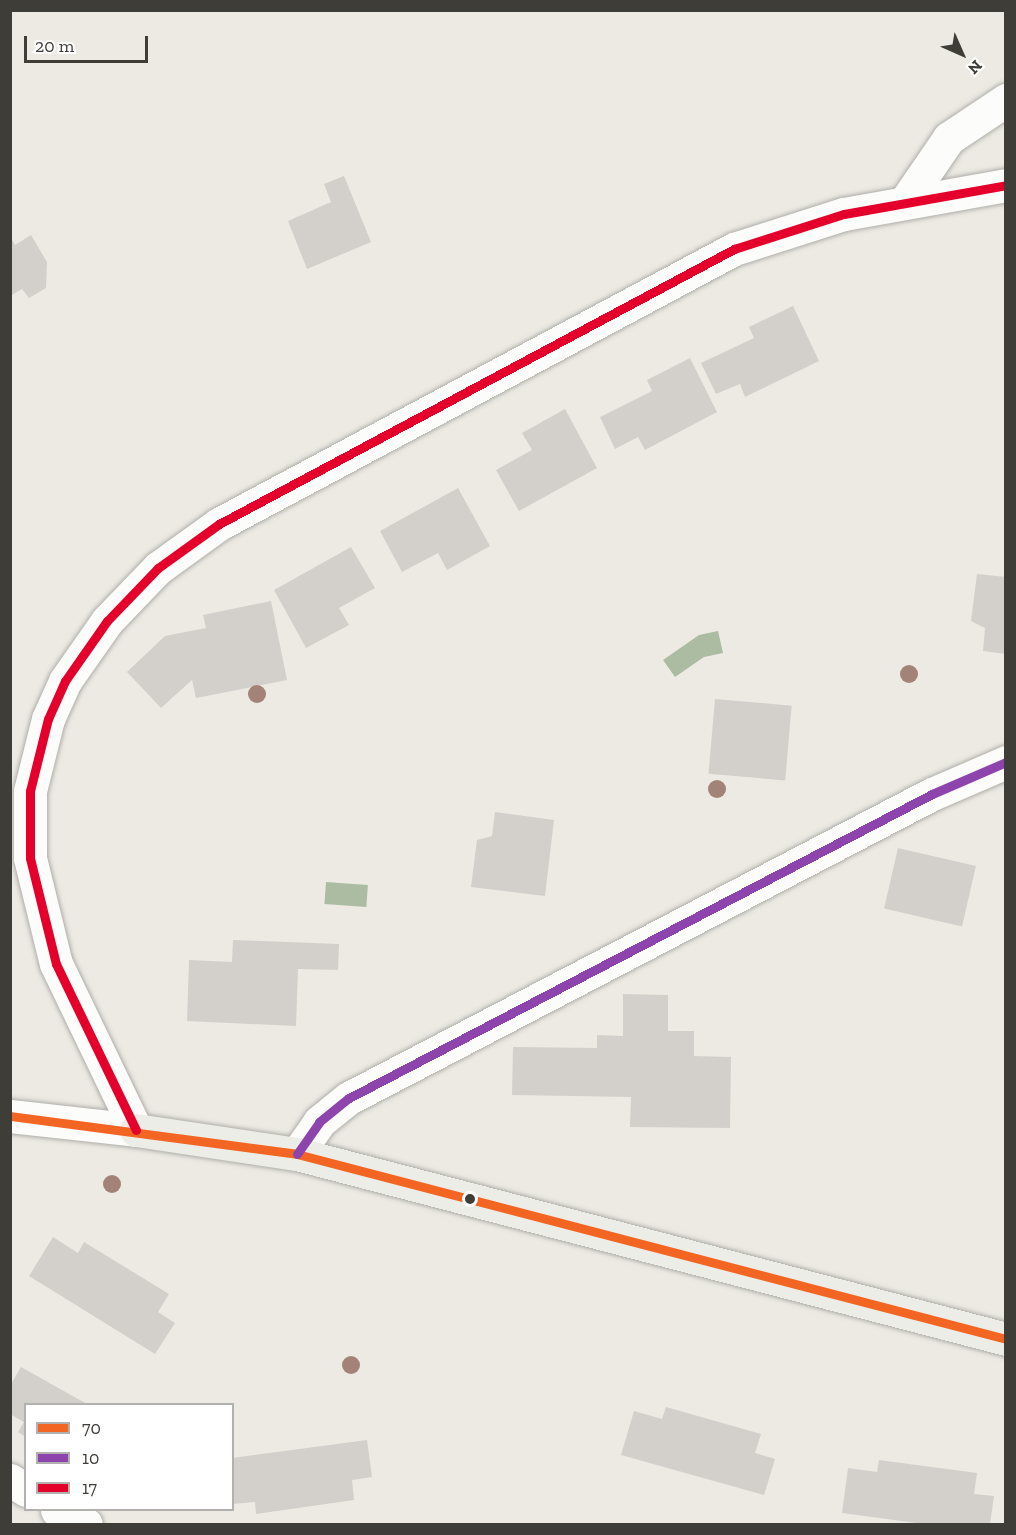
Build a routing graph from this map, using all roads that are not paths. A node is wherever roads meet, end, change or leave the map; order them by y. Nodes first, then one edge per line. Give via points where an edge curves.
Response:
1 (1005, 100) edge
2 (1005, 185) edge
3 (907, 199) junction
4 (1005, 762) edge
5 (12, 1120) edge
6 (136, 1130) junction
7 (297, 1154) junction
8 (1005, 1339) edge
9 (10, 1480) edge
10 (24, 1489) edge
11 (61, 1511) edge
12 (86, 1524) edge

1 - 3 street via 950,138
2 - 3 street
3 - 6 street via 781,231 688,272 219,524 158,568 107,621 65,681 48,719 30,791 30,858 56,964
4 - 7 street via 932,794 349,1098 319,1122
5 - 6 street
6 - 7 street
7 - 8 street
9 - 10 street
11 - 12 street

